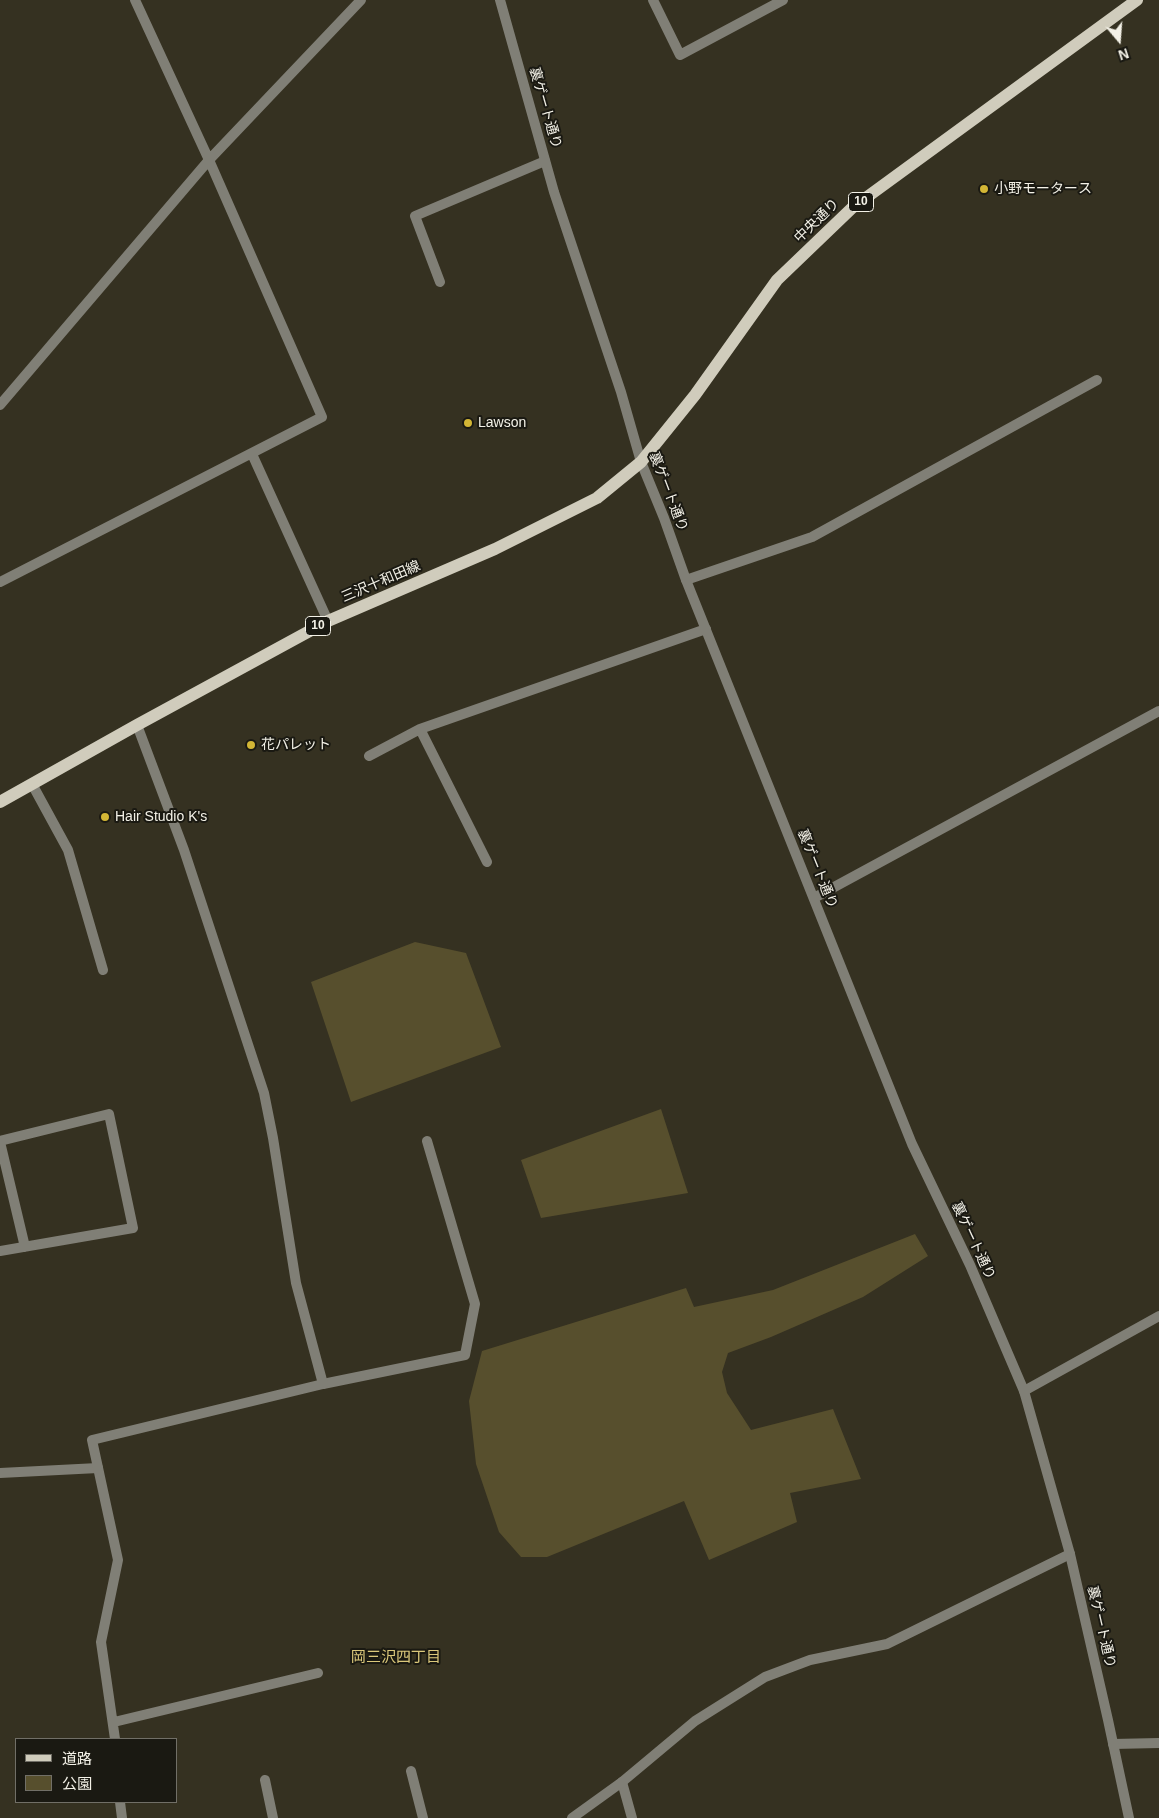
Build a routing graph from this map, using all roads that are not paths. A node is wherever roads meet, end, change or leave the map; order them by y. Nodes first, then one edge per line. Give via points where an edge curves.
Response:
1 (135, 0) edge
2 (361, 0) edge
3 (500, 0) edge
4 (653, 0) edge
5 (782, 0) edge
6 (1137, 0) edge
7 (209, 160) junction
8 (545, 160) junction
9 (440, 282) dead end
10 (1097, 380) dead end
11 (0, 405) edge
12 (252, 454) junction
13 (641, 462) junction
14 (686, 580) junction
15 (0, 582) edge
16 (328, 621) junction
17 (706, 629) junction
18 (1159, 711) edge
19 (137, 725) junction
20 (420, 729) junction
21 (369, 756) dead end
22 (32, 784) junction
23 (0, 802) edge
24 (487, 862) dead end
25 (814, 898) junction
26 (104, 970) dead end
27 (427, 1141) dead end
28 (0, 1142) edge
29 (25, 1247) junction
30 (0, 1251) edge
31 (1159, 1316) edge
32 (323, 1384) junction
33 (1024, 1391) junction
34 (98, 1468) junction
35 (0, 1473) edge
36 (1070, 1554) junction
37 (318, 1672) dead end
38 (114, 1722) junction
39 (115, 1738) edge
40 (1159, 1743) edge
41 (1113, 1744) junction
42 (411, 1771) dead end
43 (265, 1780) dead end
44 (622, 1782) junction
45 (120, 1803) edge
46 (122, 1818) edge
47 (273, 1818) edge
48 (423, 1818) edge
49 (572, 1818) edge
50 (632, 1818) edge
51 (1129, 1818) edge

1 - 7 street
2 - 7 street
3 - 8 street, 裏ゲート通り
4 - 5 street via 680,55
6 - 13 main road, 中央通り / 10 via 852,208 777,280 695,395
7 - 11 street
7 - 12 street via 322,417
8 - 9 street via 415,216
8 - 13 street, 裏ゲート通り
10 - 14 street via 812,537
12 - 15 street
12 - 16 street
13 - 14 street, 裏ゲート通り
13 - 16 main road, 三沢十和田線 / 10 via 597,498 494,549
14 - 17 street, 裏ゲート通り
16 - 19 main road, 三沢十和田線 / 10
17 - 20 street
17 - 25 street, 裏ゲート通り
18 - 25 street
19 - 22 main road, 三沢十和田線 / 10
19 - 32 street via 184,850 264,1093 296,1283
20 - 21 street
20 - 24 street
22 - 23 main road, 三沢十和田線 / 10
22 - 26 street via 68,850
25 - 33 street, 裏ゲート通り via 912,1144
27 - 32 street via 475,1304 465,1356
28 - 29 street
28 - 29 street via 109,1114 133,1228
29 - 30 street
31 - 33 street
32 - 34 street via 92,1440
33 - 36 street, 裏ゲート通り
34 - 35 street
34 - 38 street via 118,1560 101,1642
36 - 41 street, 裏ゲート通り
36 - 44 street via 887,1644 810,1660 765,1677 695,1721
37 - 38 street
38 - 39 street
40 - 41 street
41 - 51 street, 裏ゲート通り
42 - 48 street
43 - 47 street
44 - 49 street
44 - 50 street
45 - 46 street

